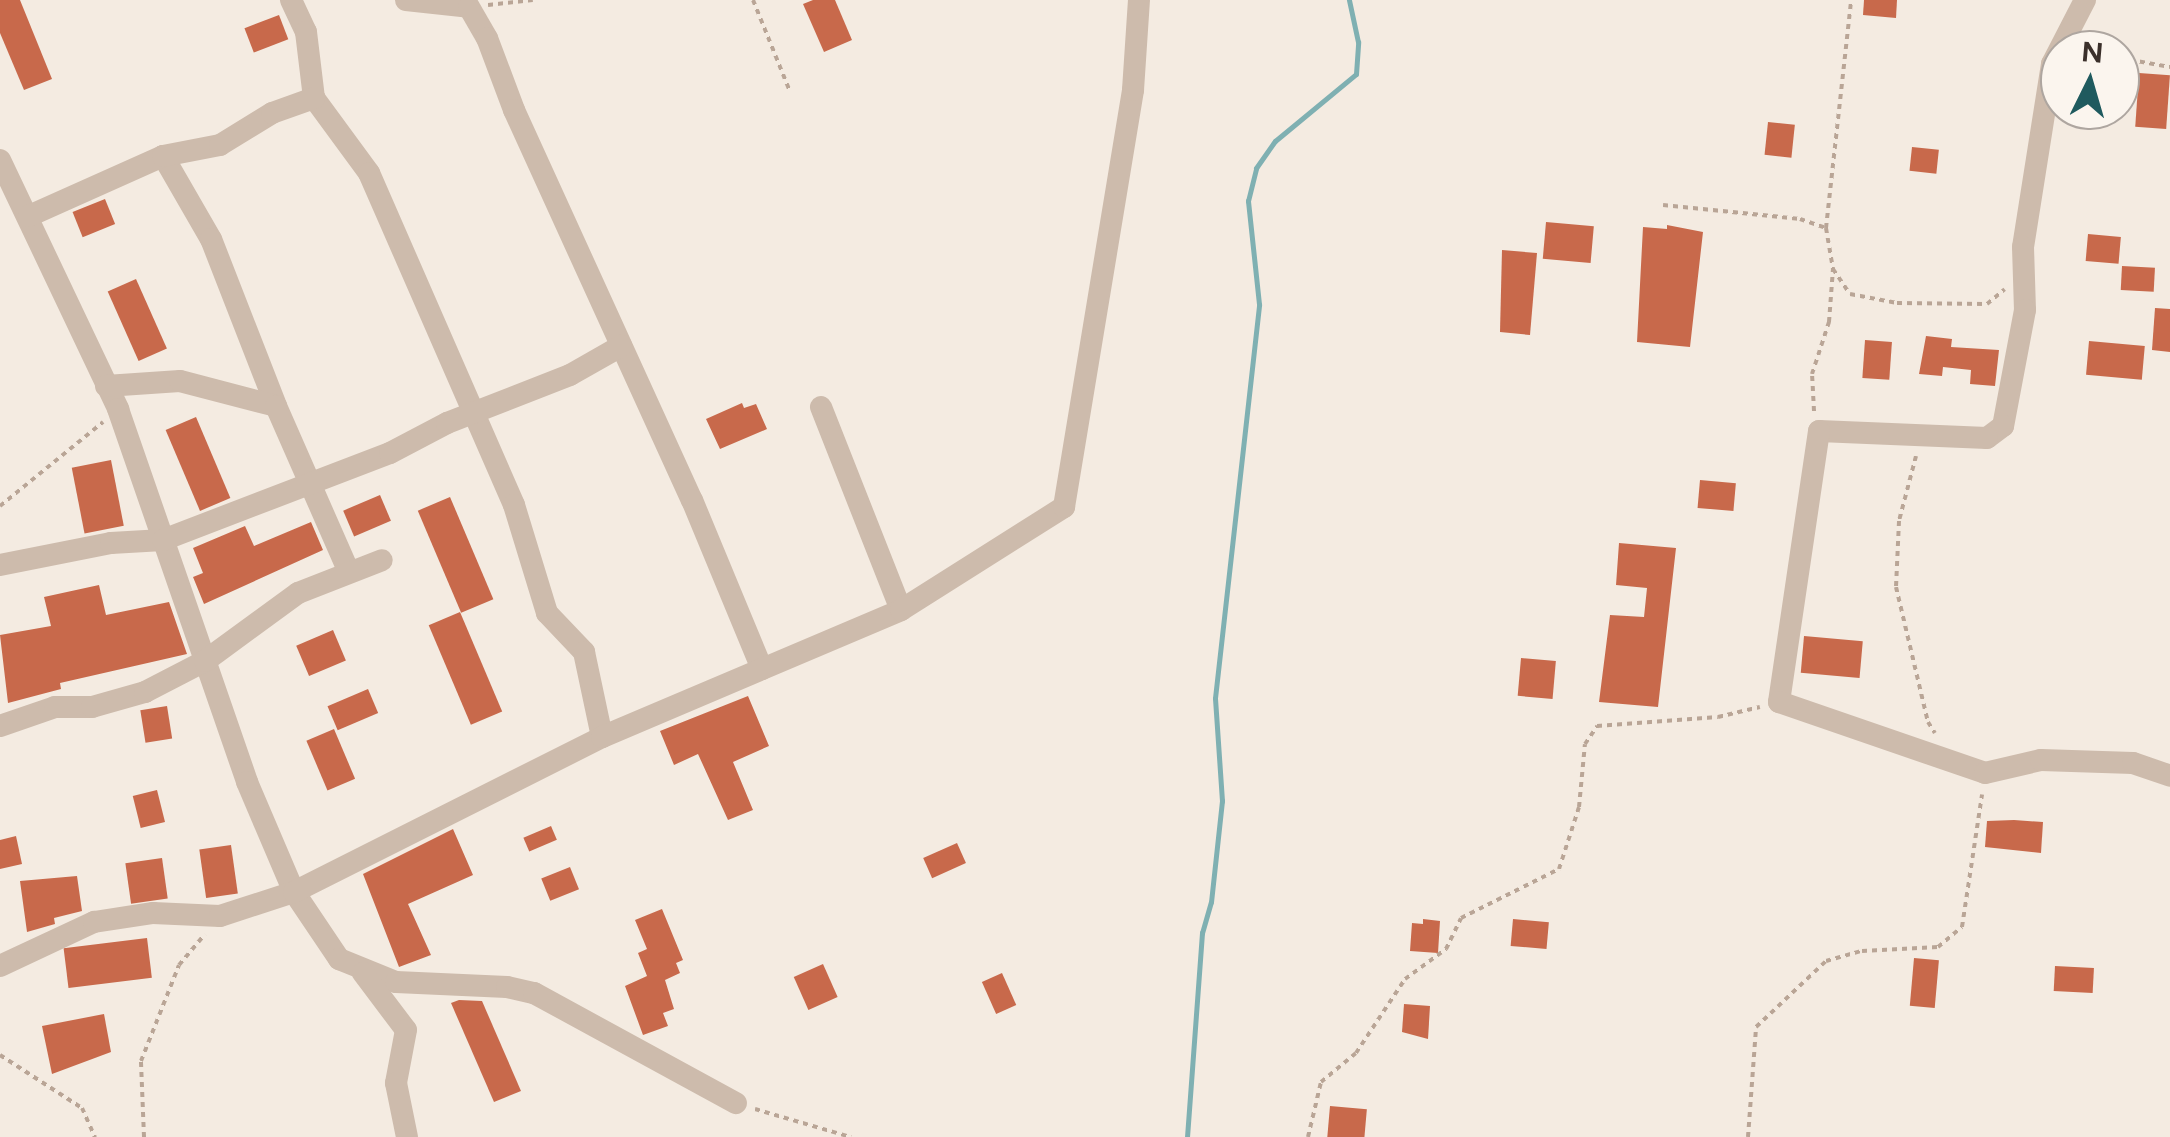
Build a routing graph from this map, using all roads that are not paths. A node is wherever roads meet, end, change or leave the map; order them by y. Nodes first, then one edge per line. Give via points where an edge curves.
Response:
1 (290, 0) edge
2 (406, 0) edge
3 (1139, 0) edge
4 (2085, 0) edge
5 (314, 98) junction
6 (163, 156) junction
7 (0, 160) edge
8 (29, 216) junction
9 (621, 346) junction
10 (106, 386) junction
11 (276, 406) junction
12 (820, 407) dead end
13 (473, 414) junction
14 (312, 483) junction
15 (162, 540) junction
16 (382, 560) dead end
17 (0, 565) edge
18 (349, 572) junction
19 (901, 610) junction
20 (205, 661) junction
21 (762, 669) junction
22 (0, 726) edge
23 (602, 737) junction
24 (2170, 776) edge
25 (294, 892) junction
26 (0, 966) edge
27 (362, 972) junction
28 (736, 1103) road end
29 (407, 1137) edge

1 - 5 street via 306,32
2 - 9 street via 468,7
3 - 19 street via 1133,90 1064,508
4 - 24 street via 2052,64 2023,247 2025,310 2002,426 1987,438 1819,431 1779,702 1985,773 2041,760 2133,764
5 - 6 street via 220,144
5 - 13 street via 370,173
6 - 8 street
6 - 11 street via 211,239
7 - 8 street
8 - 10 street
9 - 13 street via 570,375
9 - 21 street
10 - 11 street via 180,380
10 - 15 street
11 - 14 street
12 - 19 street
13 - 14 street
13 - 23 street via 514,505 547,613 584,652
14 - 15 street
14 - 18 street
15 - 17 street
15 - 20 street
16 - 18 street
18 - 20 street via 298,593
19 - 21 street
20 - 22 street via 145,692 92,707 55,707
20 - 25 street
21 - 23 street
23 - 25 street
25 - 26 street via 220,916 153,913 94,922
25 - 27 street via 339,959
27 - 28 street via 396,982 534,992
27 - 29 street via 406,1030 396,1084

